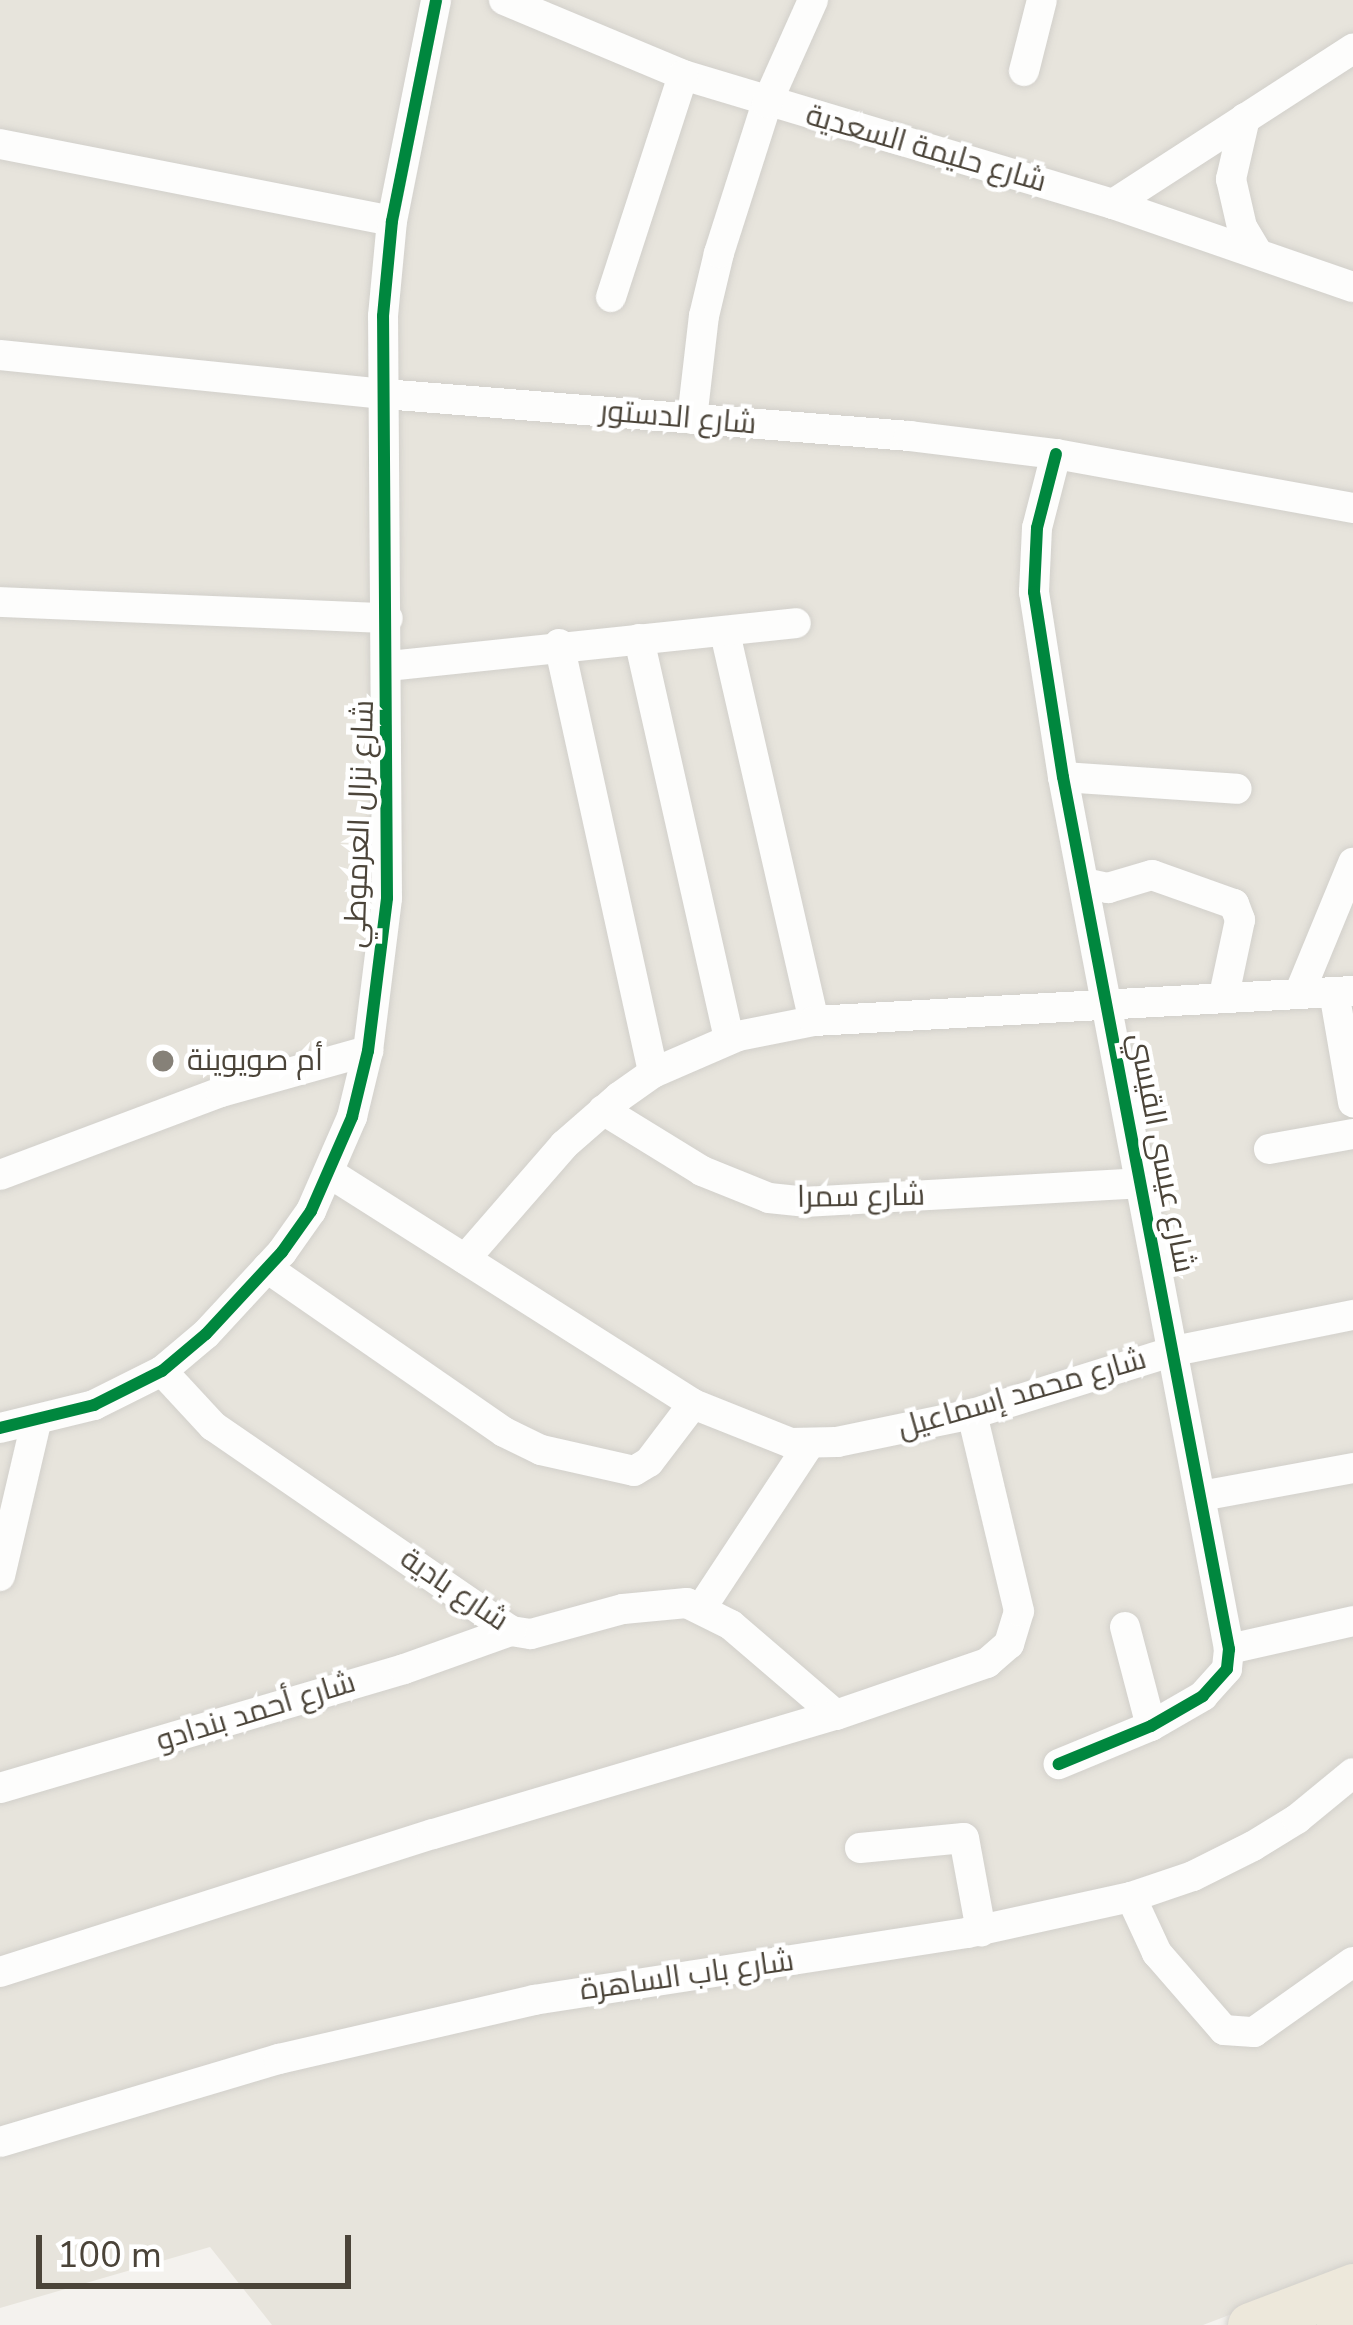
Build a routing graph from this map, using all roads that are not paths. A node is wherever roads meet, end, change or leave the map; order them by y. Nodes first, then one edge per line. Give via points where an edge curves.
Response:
1 (436, 0) edge
2 (455, 0) edge
3 (504, 0) edge
4 (812, 0) edge
5 (1042, 0) edge
6 (1353, 50) edge
7 (426, 56) junction
8 (1024, 71) dead end
9 (683, 75) junction
10 (767, 103) junction
11 (1245, 118) junction
12 (0, 144) edge
13 (1113, 204) junction
14 (392, 221) junction
15 (1256, 252) junction
16 (1353, 287) edge
17 (611, 297) dead end
18 (0, 355) edge
19 (384, 394) junction
20 (692, 419) junction
21 (1056, 454) junction
22 (1353, 508) edge
23 (0, 602) edge
24 (388, 618) junction
25 (796, 623) dead end
26 (724, 633) junction
27 (639, 639) junction
28 (559, 644) junction
29 (388, 666) junction
30 (1063, 777) junction
31 (1237, 789) dead end
32 (1353, 863) edge
33 (1084, 883) junction
34 (1344, 992) edge
35 (1299, 994) junction
36 (1224, 995) junction
37 (1108, 1003) junction
38 (814, 1021) junction
39 (729, 1039) junction
40 (368, 1051) junction
41 (653, 1073) junction
42 (1353, 1102) edge
43 (603, 1110) junction
44 (1353, 1134) edge
45 (1270, 1148) dead end
46 (0, 1174) edge
47 (331, 1174) junction
48 (1142, 1183) junction
49 (465, 1259) junction
50 (267, 1268) junction
51 (1353, 1315) edge
52 (1174, 1351) junction
53 (162, 1371) junction
54 (693, 1404) junction
55 (973, 1414) junction
56 (36, 1423) junction
57 (0, 1428) edge
58 (809, 1445) junction
59 (1353, 1468) edge
60 (1201, 1496) junction
61 (0, 1576) edge
62 (703, 1607) junction
63 (1353, 1621) edge
64 (1125, 1627) dead end
65 (511, 1631) junction
66 (1229, 1649) junction
67 (836, 1715) junction
68 (1150, 1726) junction
69 (1059, 1764) dead end
70 (1353, 1773) edge
71 (0, 1787) edge
72 (860, 1848) dead end
73 (1131, 1897) junction
74 (981, 1931) junction
75 (1353, 1962) edge
76 (0, 1972) edge
77 (0, 2142) edge
78 (1353, 2286) edge
79 (1353, 2320) edge
80 (1250, 2325) edge
81 (1339, 2325) edge

1 - 7 street
2 - 7 street
3 - 9 street, شارع حليمة السعدية
4 - 10 street
5 - 8 street
6 - 11 street
7 - 14 street, شارع نزال العرموطي
9 - 10 street, شارع حليمة السعدية
9 - 17 street
10 - 13 street, شارع حليمة السعدية
10 - 20 street via 704,316
11 - 13 street
11 - 15 street via 1231,179
12 - 14 street
13 - 15 street, شارع حليمة السعدية
14 - 19 street, شارع نزال العرموطي
15 - 16 street, شارع حليمة السعدية
18 - 19 street, شارع الدستور
19 - 20 street, شارع الدستور
19 - 24 street, شارع نزال العرموطي
20 - 21 street, شارع الدستور
21 - 22 street, شارع الدستور
21 - 30 street, شارع عيسى القيسي via 1037,528 1034,592
23 - 24 street
24 - 29 street, شارع نزال العرموطي
25 - 26 street
26 - 27 street
26 - 38 street
27 - 28 street
27 - 39 street
28 - 29 street
28 - 41 street
29 - 40 street, شارع نزال العرموطي via 387,898
30 - 31 street
30 - 33 street, شارع عيسى القيسي
32 - 35 street
33 - 36 street via 1108,889 1152,875 1234,904 1238,942
33 - 37 street, شارع عيسى القيسي
34 - 35 street
34 - 42 street
35 - 36 street
36 - 37 street
37 - 38 street
37 - 48 street, شارع عيسى القيسي
38 - 39 street
39 - 41 street
40 - 46 street via 221,1092
40 - 47 street, شارع نزال العرموطي
41 - 43 street
43 - 48 street, شارع سمرا via 702,1171 769,1198
43 - 49 street
44 - 45 street
47 - 49 street, شارع محمد إسماعيل
47 - 50 street, شارع نزال العرموطي
48 - 52 street, شارع عيسى القيسي
49 - 54 street, شارع محمد إسماعيل
50 - 53 street, شارع نزال العرموطي
50 - 54 street via 541,1450 634,1471
51 - 52 street, شارع محمد إسماعيل
52 - 55 street, شارع محمد إسماعيل
52 - 60 street, شارع عيسى القيسي
53 - 56 street, شارع نزال العرموطي
53 - 65 street, شارع بادية via 213,1426
54 - 58 street, شارع محمد إسماعيل via 771,1439
55 - 58 street, شارع محمد إسماعيل
55 - 67 street via 1019,1611 1009,1644 987,1663
56 - 57 street, شارع نزال العرموطي
56 - 61 street
58 - 62 street
59 - 60 street
60 - 66 street, شارع عيسى القيسي
62 - 65 street, شارع بادية via 658,1603 531,1634
62 - 67 street
63 - 66 street
64 - 68 street
65 - 71 street, شارع أحمد بندادو
66 - 68 street via 1227,1669 1203,1696
67 - 76 street
68 - 69 street
70 - 73 street, شارع باب الساهرة via 1252,1846
72 - 74 street via 964,1838
73 - 74 street, شارع باب الساهرة
73 - 75 street via 1157,1953 1224,2030 1254,2032
74 - 77 street, شارع باب الساهرة via 492,2009 181,2086
78 - 80 highway
79 - 81 highway

